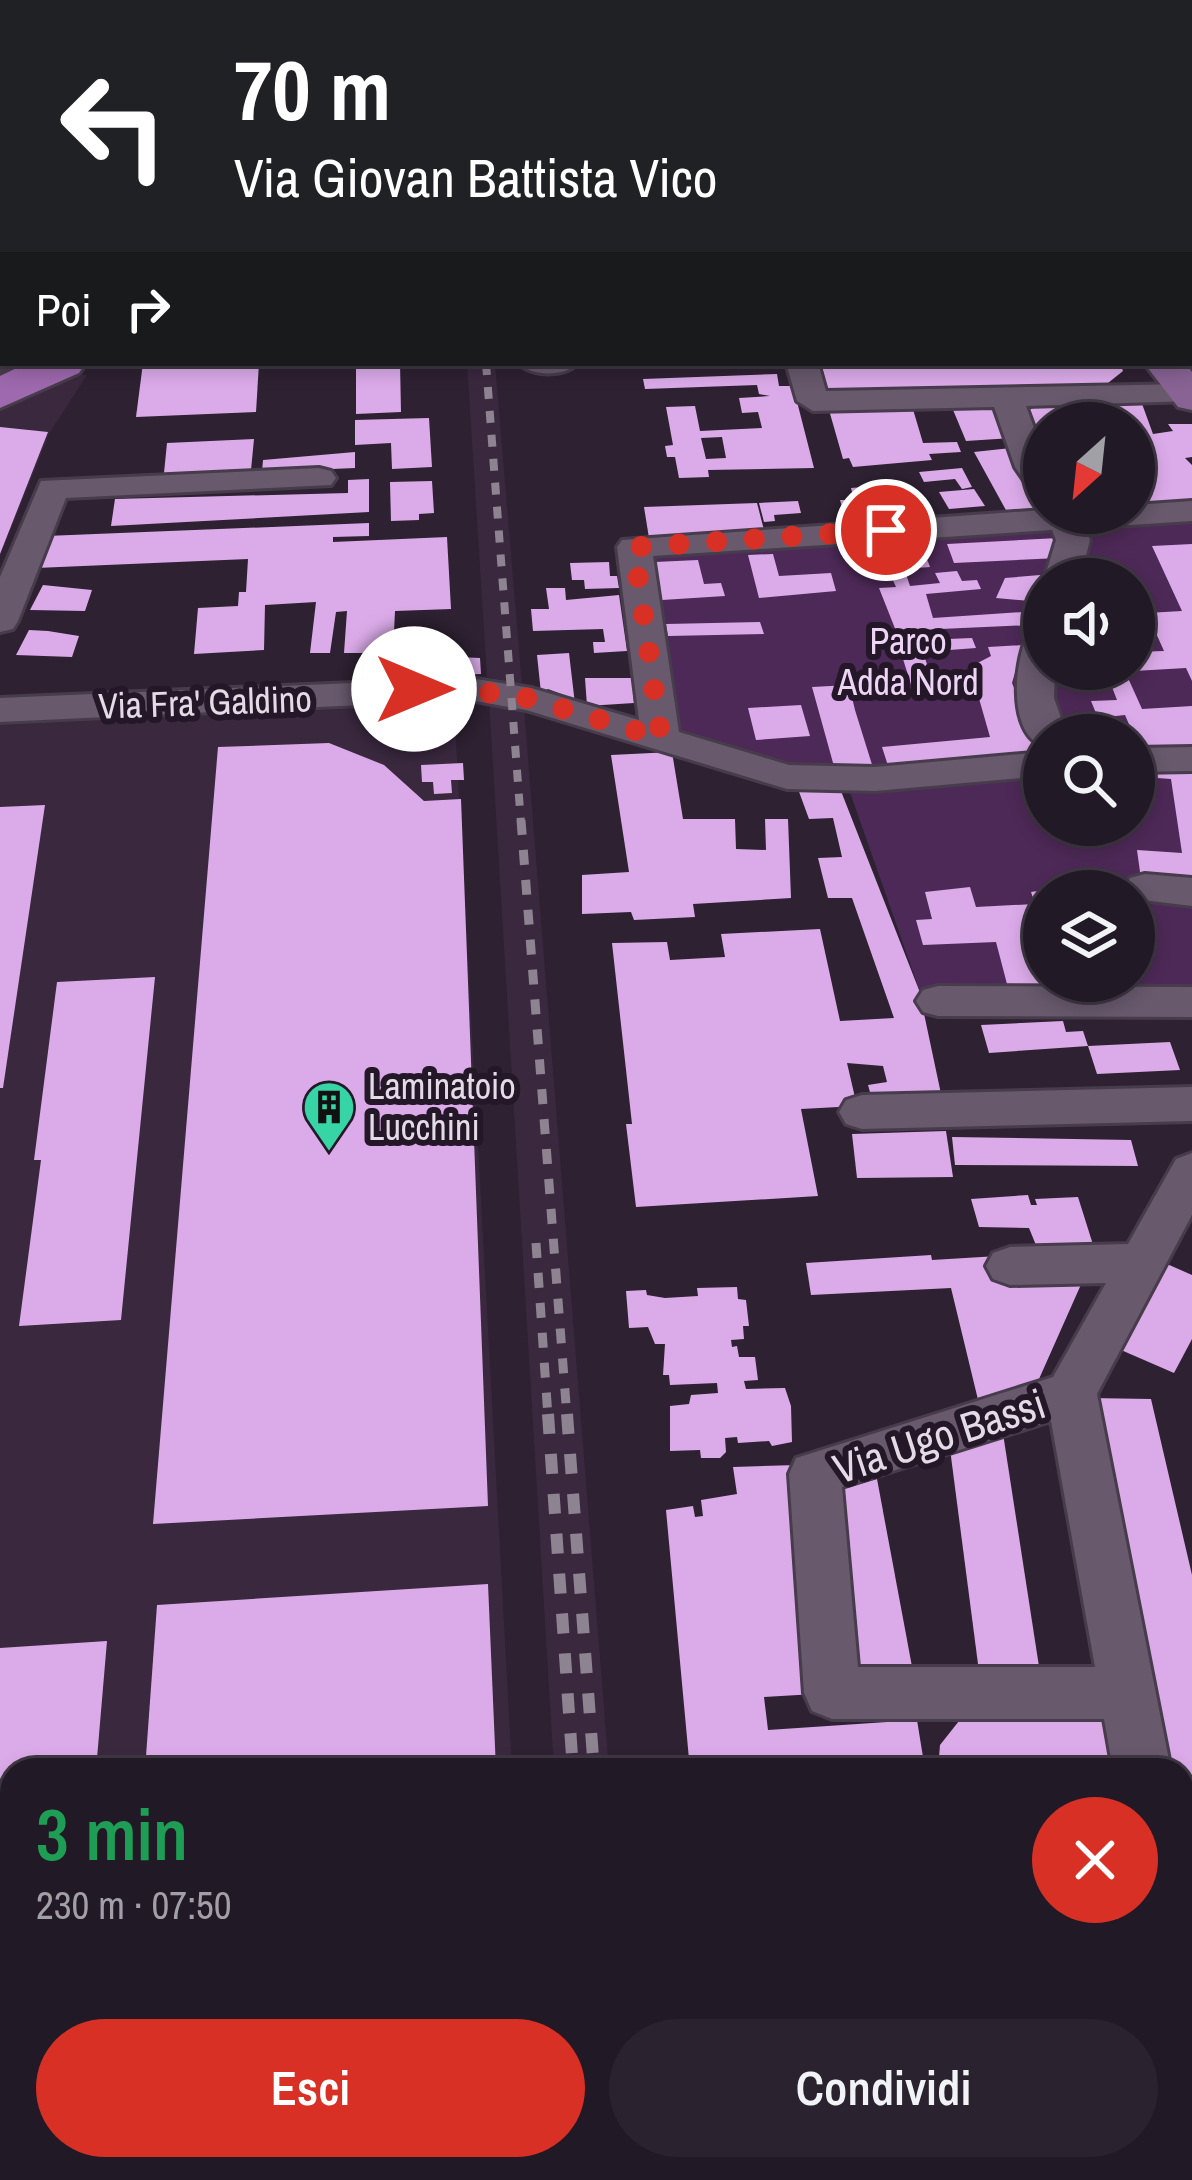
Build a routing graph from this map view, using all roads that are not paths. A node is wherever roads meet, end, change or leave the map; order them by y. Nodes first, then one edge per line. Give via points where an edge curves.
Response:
1 (45, 366) edge
2 (803, 366) edge
3 (14, 371) edge
4 (1173, 379) edge
5 (1006, 395) junction
6 (1023, 442) edge
7 (320, 478) dead end
8 (1192, 511) edge
9 (1155, 513) edge
10 (1023, 520) edge
11 (0, 621) edge
12 (0, 710) edge
13 (661, 738) junction
14 (1192, 759) edge
15 (1155, 760) edge
16 (1023, 766) edge
17 (1155, 889) edge
18 (1192, 892) edge
19 (938, 1001) dead end
20 (1192, 1002) edge
21 (1192, 1103) edge
22 (862, 1112) dead end
23 (1192, 1171) edge
24 (1142, 1262) junction
25 (1010, 1266) dead end
26 (1071, 1394) junction
27 (1127, 1693) junction
28 (1140, 1758) edge

1 - 3 highway
2 - 5 street via 813,401
4 - 5 street
5 - 6 street
7 - 11 street via 53,488
8 - 9 street
10 - 13 street via 634,547
12 - 13 street, Via Fra' Galdino via 470,689
13 - 16 street, Via Fra' Galdino via 787,777 875,779
14 - 15 street
17 - 18 street
19 - 20 street
21 - 22 street
23 - 24 street
24 - 25 street
24 - 26 street
26 - 27 street
26 - 27 street, Via Ugo Bassi via 815,1474 832,1693
27 - 28 street

